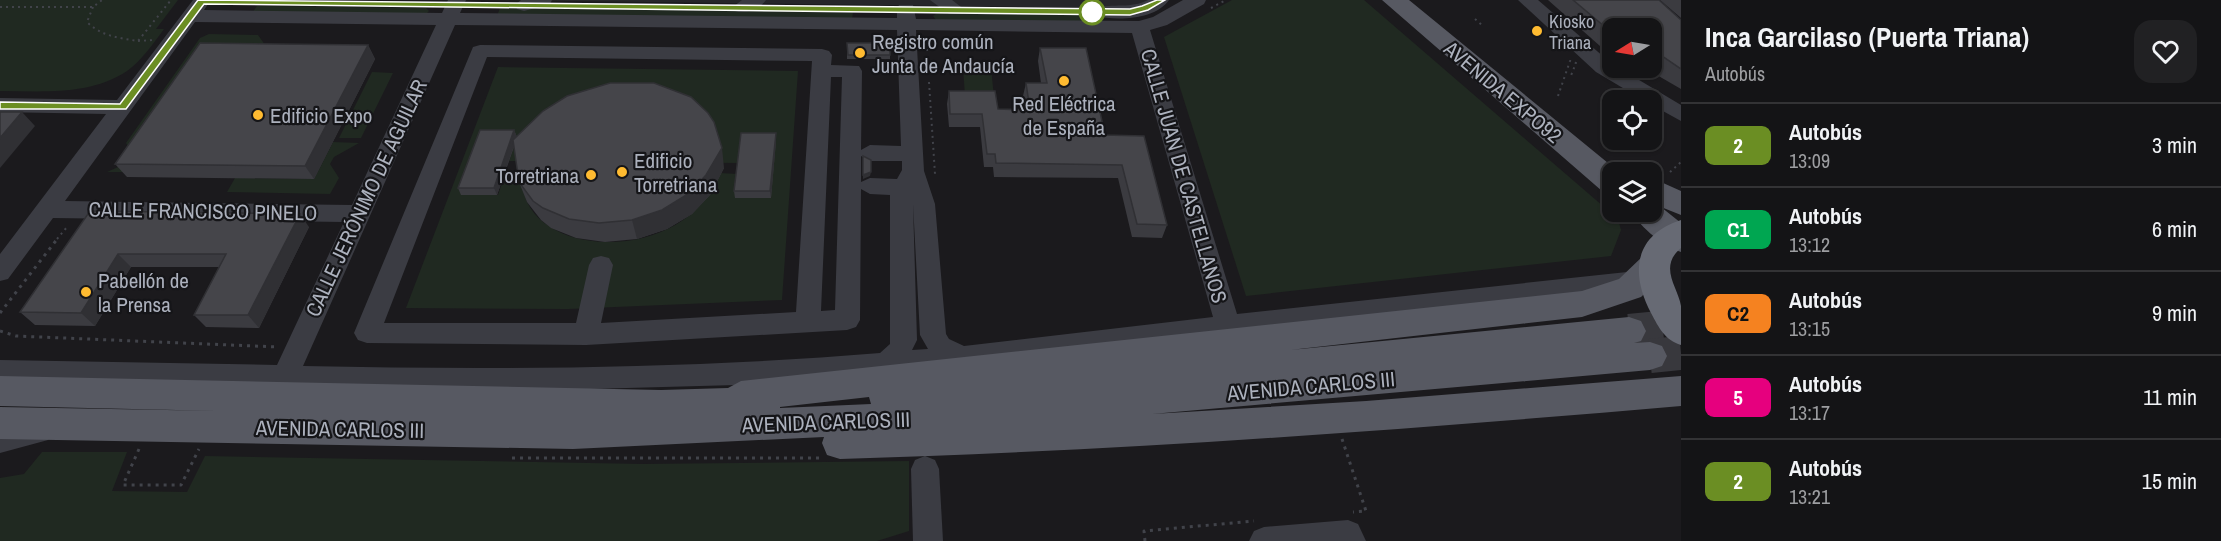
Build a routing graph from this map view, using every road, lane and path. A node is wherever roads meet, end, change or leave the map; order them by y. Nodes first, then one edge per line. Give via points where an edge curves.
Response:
1 (102, 0) edge
2 (171, 0) edge
3 (543, 0) edge
4 (939, 0) edge
5 (1160, 0) edge
6 (1197, 0) edge
7 (1394, 0) edge
8 (1423, 0) edge
9 (1527, 0) edge
10 (750, 4) edge
11 (777, 4) edge
12 (524, 5) junction
13 (198, 6) edge
14 (0, 7) edge
15 (93, 7) junction
16 (453, 8) edge
17 (956, 10) junction
18 (906, 17) junction
19 (1475, 19) dead end
20 (1483, 26) dead end
21 (1140, 27) junction
22 (138, 40) junction
23 (159, 40) dead end
24 (821, 71) junction
25 (1570, 78) dead end
26 (1558, 96) dead end
27 (0, 105) edge
28 (123, 107) junction
29 (1681, 114) edge
30 (859, 153) junction
31 (1619, 162) edge
32 (1681, 162) edge
33 (911, 175) junction
34 (1602, 175) edge
35 (1662, 180) edge
36 (859, 186) junction
37 (1662, 202) edge
38 (47, 209) junction
39 (80, 209) junction
40 (359, 214) junction
41 (1650, 222) edge
42 (1656, 222) edge
43 (1670, 239) edge
44 (601, 265) dead end
45 (0, 272) edge
46 (0, 314) edge
47 (808, 322) junction
48 (1228, 326) junction
49 (1681, 331) edge
50 (0, 332) edge
51 (586, 334) junction
52 (298, 347) junction
53 (920, 349) dead end
54 (962, 357) junction
55 (885, 364) junction
56 (0, 371) edge
57 (285, 377) junction
58 (0, 391) edge
59 (1681, 391) edge
60 (661, 405) junction
61 (0, 423) edge
62 (65, 425) junction
63 (573, 433) junction
64 (1340, 435) dead end
65 (0, 441) edge
66 (925, 469) dead end
67 (1343, 513) dead end
68 (1262, 531) edge
69 (928, 541) edge
70 (1144, 541) edge
71 (1351, 541) edge

1 - 15 path
2 - 22 path
3 - 12 street
4 - 17 street
5 - 17 street via 1130,12
6 - 21 street via 1160,21
7 - 34 main road, AVENIDA EXPO´92
8 - 31 main road, AVENIDA EXPO´92
9 - 29 street via 1603,66
10 - 11 street
10 - 12 street
11 - 18 street
12 - 16 street
13 - 16 street
13 - 28 street
14 - 15 path
15 - 22 path via 87,22 95,31
16 - 18 street
16 - 40 street, CALLE JERÓNIMO DE AGUILAR
17 - 18 street
18 - 21 street
18 - 33 street
19 - 20 path
21 - 48 street, CALLE JUAN DE CASTELLANOS
22 - 23 path
24 - 30 street via 852,71
24 - 47 street
24 - 51 street via 822,55 480,51 367,333
25 - 26 path via 1576,63 1570,61
27 - 28 street
28 - 38 street
30 - 33 street
30 - 36 street
32 - 35 path
33 - 36 street
33 - 53 street via 919,205 913,219
33 - 54 street via 924,204 933,335 940,347
33 - 55 street via 901,190 904,340
36 - 47 street via 847,320
37 - 43 main road
38 - 39 street, CALLE FRANCISCO PINELO
38 - 45 street
39 - 40 street, CALLE FRANCISCO PINELO
39 - 46 path
40 - 52 street, CALLE JERÓNIMO DE AGUILAR
41 - 43 main road
42 - 43 main road
43 - 48 street via 1601,286
43 - 49 highway via 1654,282 1661,301
43 - 60 main road via 1630,288 1582,304
44 - 51 street
47 - 51 street
48 - 54 street
50 - 52 path via 16,336
52 - 57 street, CALLE JERÓNIMO DE AGUILAR
54 - 55 street
55 - 57 street via 632,378 484,381
56 - 57 street
58 - 60 main road, AVENIDA CARLOS III
59 - 63 main road via 1029,437 650,445
60 - 63 main road, AVENIDA CARLOS III via 862,400 1639,343 979,415
61 - 62 main road, AVENIDA CARLOS III
62 - 63 main road, AVENIDA CARLOS III
62 - 65 street
64 - 67 path via 1366,511
66 - 69 street
68 - 70 path via 1144,531
68 - 71 street via 1348,534

